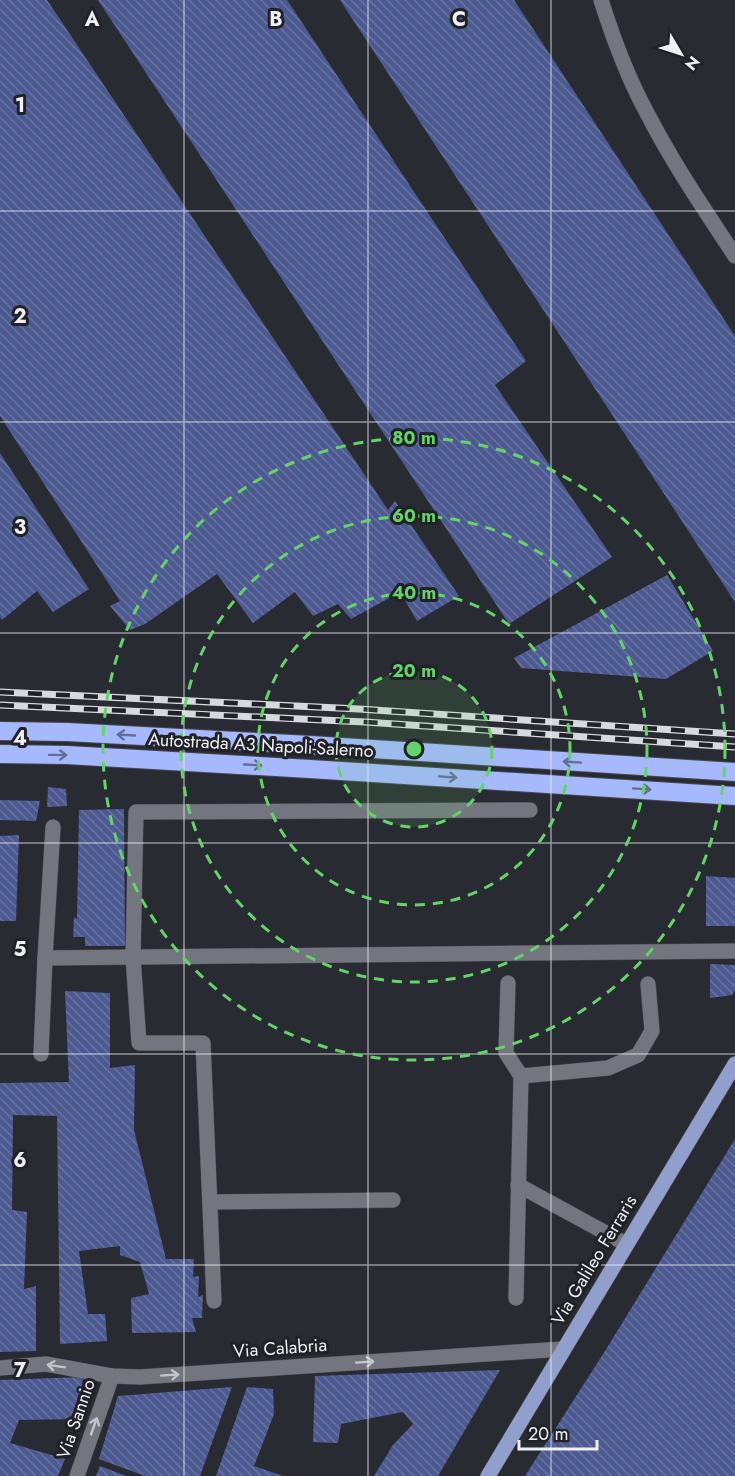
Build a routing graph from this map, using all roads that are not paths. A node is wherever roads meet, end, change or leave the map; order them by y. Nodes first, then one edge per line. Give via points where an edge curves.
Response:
1 (601, 0) edge
2 (735, 256) edge
3 (0, 731) edge
4 (0, 754) edge
5 (735, 772) edge
6 (735, 795) edge
7 (530, 810) dead end
8 (53, 827) dead end
9 (735, 951) edge
10 (133, 957) junction
11 (45, 958) junction
12 (508, 983) dead end
13 (648, 984) dead end
14 (41, 1054) dead end
15 (735, 1064) edge
16 (520, 1076) junction
17 (518, 1185) junction
18 (393, 1200) dead end
19 (210, 1202) junction
20 (626, 1244) junction
21 (516, 1298) dead end
22 (214, 1300) dead end
23 (563, 1349) junction
24 (0, 1368) edge
25 (112, 1376) junction
26 (77, 1476) edge
27 (488, 1476) edge

1 - 2 street via 645,110
5 -> 3 highway, Autostrada A3 Napoli-Salerno
4 -> 6 highway, Autostrada A3 Napoli-Salerno
7 - 10 street via 136,812
8 - 11 street
9 - 10 street
10 - 11 street
10 - 19 street via 140,1043 203,1043
11 - 14 street
12 - 16 street via 506,1053
13 - 16 street via 652,1031 638,1055 608,1068
15 - 20 main road, Via Galileo Ferraris
16 - 17 street
17 - 20 street
17 - 21 street
18 - 19 street
19 - 22 street
20 - 23 main road, Via Galileo Ferraris
25 -> 23 street, Via Calabria
23 - 27 main road, Via Galileo Ferraris
25 -> 24 street, Via Calabria via 46,1364
26 -> 25 street, Via Sannio

